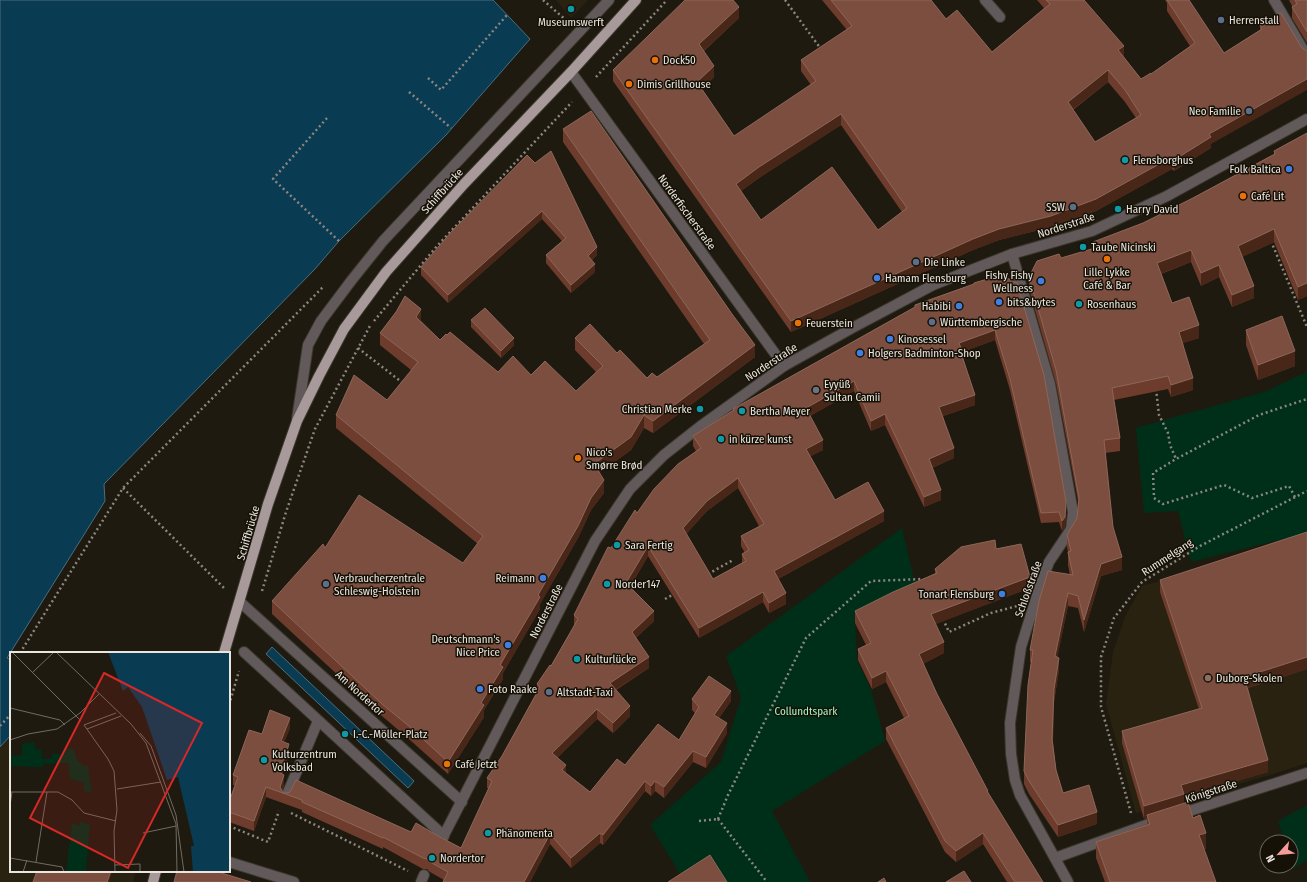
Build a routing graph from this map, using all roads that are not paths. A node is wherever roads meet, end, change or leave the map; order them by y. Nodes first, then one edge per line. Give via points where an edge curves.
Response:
1 (609, 0) edge
2 (636, 0) edge
3 (985, 0) edge
4 (1274, 0) edge
5 (1000, 17) dead end
6 (1307, 56) edge
7 (571, 72) junction
8 (1307, 119) edge
9 (1012, 254) junction
10 (784, 366) junction
11 (297, 421) junction
12 (240, 602) junction
13 (224, 652) edge
14 (244, 652) road end
15 (318, 721) junction
16 (1307, 773) edge
17 (286, 797) dead end
18 (462, 802) junction
19 (1055, 858) junction
20 (230, 862) edge
21 (156, 872) edge
22 (153, 882) edge
23 (294, 882) edge
24 (1068, 882) edge

1 - 11 street, Schiffbrücke via 389,235 321,321 308,345
2 - 7 main road, Schiffbrücke
3 - 5 street
4 - 6 street
7 - 10 street, Norderfischerstraße
7 - 11 main road, Schiffbrücke via 464,184 386,272 344,329
8 - 9 street, Norderstraße via 1167,196 1092,231
9 - 10 street, Norderstraße via 933,285
9 - 19 street, Schloßstraße via 1050,384 1073,512 1071,529 1049,562 1021,647 1010,723 1015,780 1027,811
10 - 18 street, Norderstraße via 664,455 630,489 596,541
11 - 12 main road, Schiffbrücke via 268,504
12 - 13 main road, Schiffbrücke
12 - 18 street, Am Nordertor
14 - 15 street
15 - 17 street
15 - 18 street, Norderstraße via 443,839
16 - 19 street, Königstraße via 1136,828
19 - 24 street, Schloßstraße
20 - 23 street
21 - 22 main road

